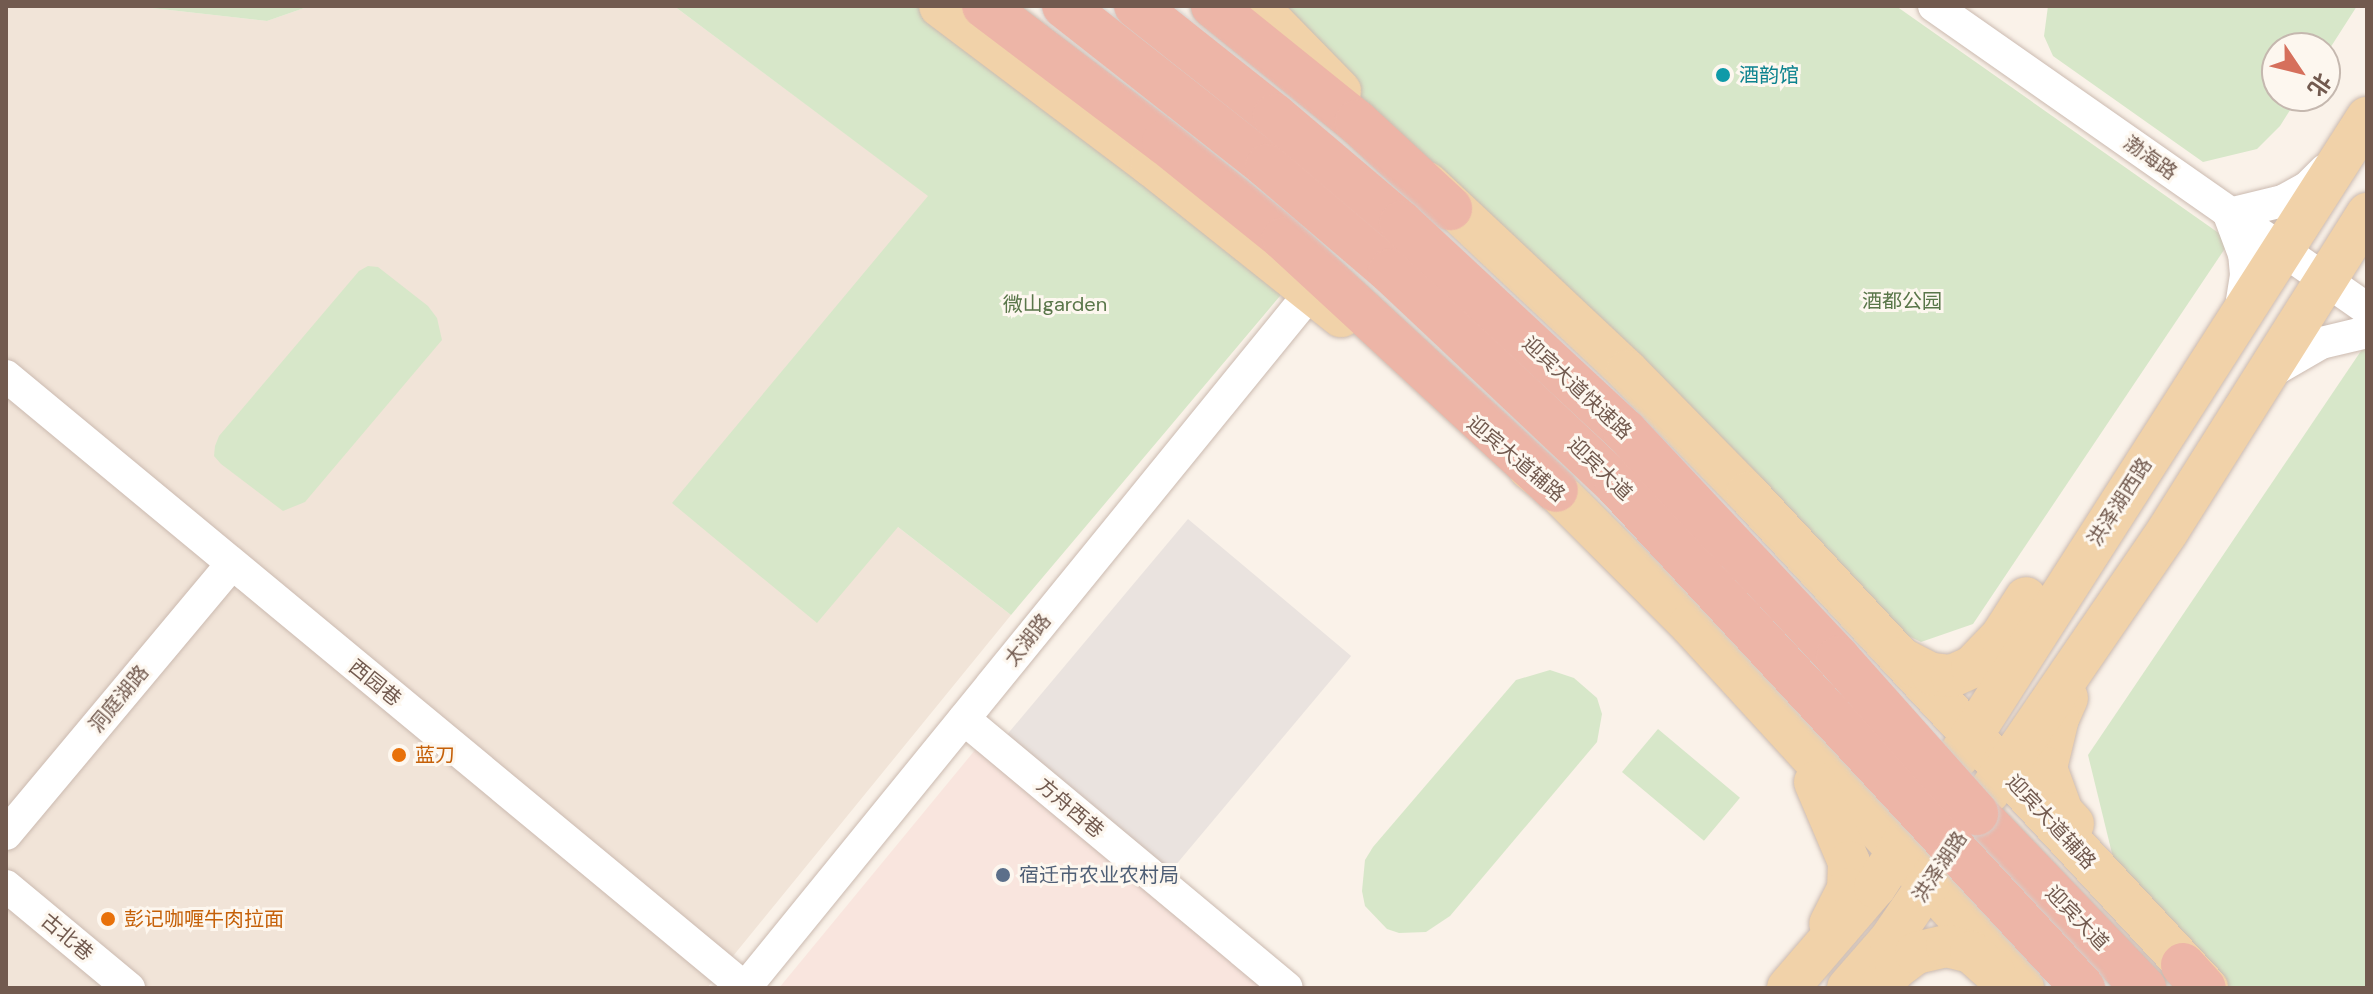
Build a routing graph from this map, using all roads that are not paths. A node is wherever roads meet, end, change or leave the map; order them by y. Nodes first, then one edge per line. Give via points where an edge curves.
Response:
1 (940, 6) edge
2 (984, 6) edge
3 (1064, 6) edge
4 (1136, 6) edge
5 (1934, 6) edge
6 (1237, 13) edge
7 (2358, 133) edge
8 (1450, 208) joint
9 (2229, 214) junction
10 (2367, 214) edge
11 (2282, 251) junction
12 (2324, 280) junction
13 (1311, 292) junction
14 (2367, 309) edge
15 (2240, 316) junction
16 (2367, 332) edge
17 (6, 376) edge
18 (2265, 376) junction
19 (2200, 378) junction
20 (1556, 490) junction
21 (2167, 532) junction
22 (231, 565) junction
23 (1898, 657) junction
24 (1728, 666) junction
25 (964, 719) junction
26 (1971, 736) junction
27 (2012, 755) junction
28 (1976, 813) joint
29 (6, 834) edge
30 (1886, 870) junction
31 (6, 886) edge
32 (1928, 886) junction
33 (2198, 980) edge
34 (129, 988) edge
35 (745, 988) edge
36 (1287, 988) edge
37 (1781, 988) edge
38 (1788, 988) edge
39 (1848, 988) edge
40 (1879, 988) edge
41 (2010, 988) edge
42 (2023, 988) edge
43 (2083, 988) edge
44 (2144, 988) edge

1 - 13 main road, 迎宾大道辅路
2 - 20 highway via 1284,239
3 - 43 highway, 迎宾大道, bridge via 1390,271 1617,485
4 - 28 highway, 迎宾大道快速路, bridge via 1401,223 1625,431
5 - 9 street, 渤海路
6 - 8 highway
7 - 9 street via 2308,187 2283,201
7 - 11 main road, 洪泽湖西路
8 - 23 main road, 迎宾大道辅路 via 1638,382
9 - 11 street, 渤海路
9 - 15 street via 2244,254
10 - 12 main road
11 - 12 street, 渤海路
11 - 15 main road, 洪泽湖西路
12 - 14 street, 渤海路
12 - 18 main road
13 - 20 main road, 迎宾大道辅路
13 - 25 street, 太湖路
15 - 19 main road, 洪泽湖西路
16 - 18 street via 2321,343
17 - 22 street, 西园巷
18 - 21 main road
19 - 23 main road via 2091,498 2001,637 1972,667 1952,676 1932,674
19 - 26 main road, 洪泽湖西路
20 - 24 main road, 迎宾大道辅路
21 - 27 main road
21 - 33 main road via 2069,693 2046,768 2062,812 2125,882
22 - 29 street, 洞庭湖路
22 - 35 street, 西园巷
23 - 26 main road, 迎宾大道辅路
24 - 30 main road, 迎宾大道辅路
24 - 37 main road via 1814,780 1849,862 1848,889 1836,915
25 - 35 street, 太湖路
25 - 36 street, 方舟西巷
26 - 27 main road, 迎宾大道辅路
26 - 30 main road, 洪泽湖西路
27 - 32 main road, 洪泽湖路
27 - 33 main road, 迎宾大道辅路
28 - 44 highway, 迎宾大道
30 - 32 main road, 迎宾大道辅路
30 - 38 main road
31 - 34 street, 古北巷
32 - 39 main road, 洪泽湖路
32 - 42 main road, 迎宾大道辅路
40 - 41 main road via 1916,953 1947,946 1971,952

